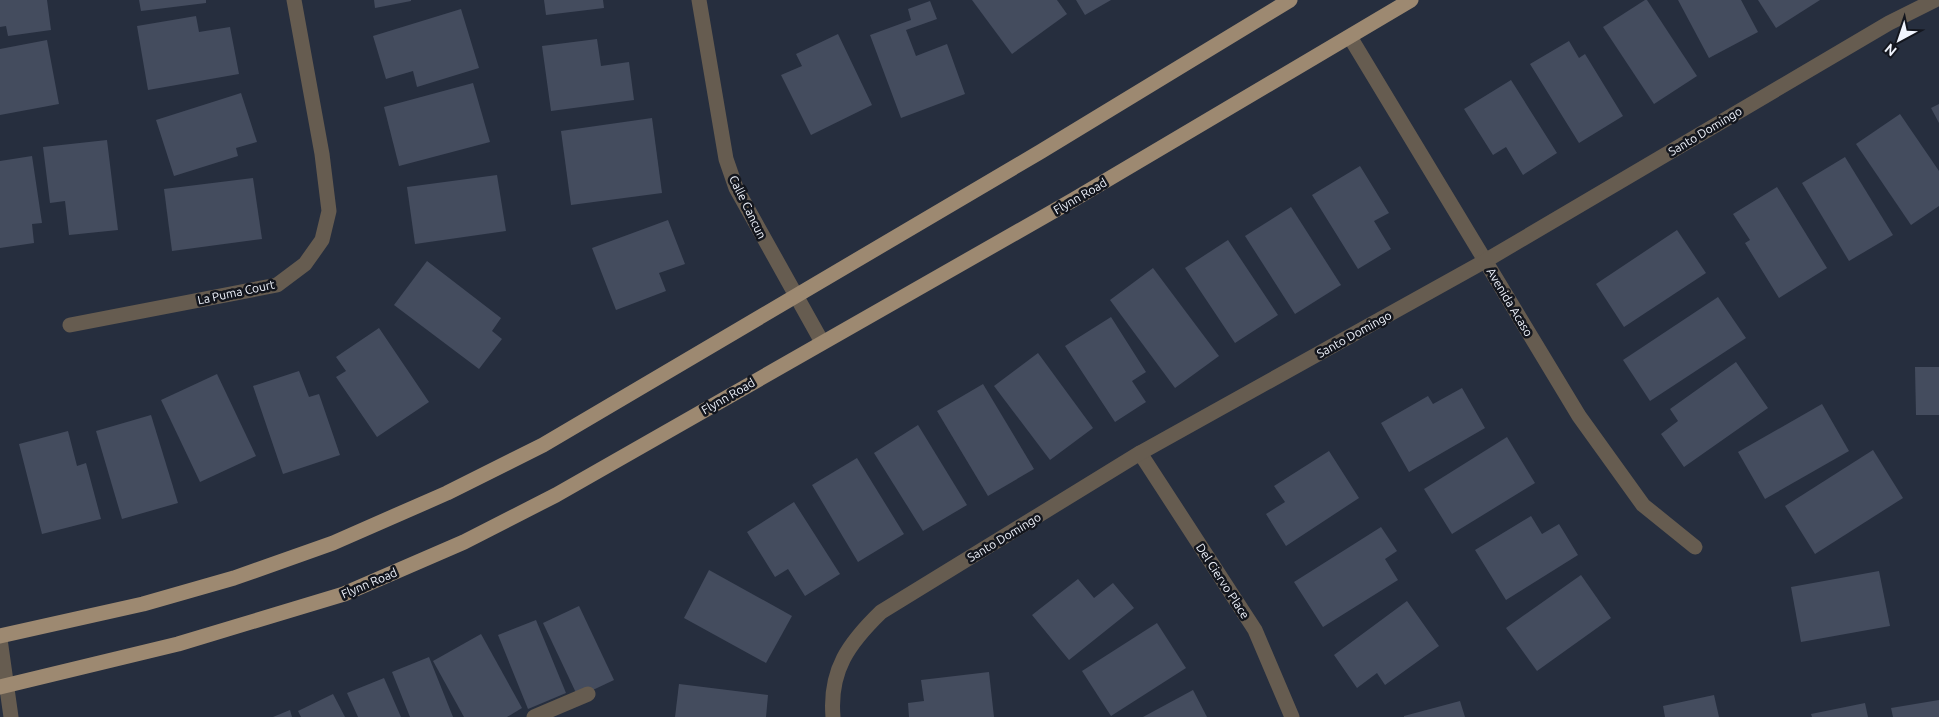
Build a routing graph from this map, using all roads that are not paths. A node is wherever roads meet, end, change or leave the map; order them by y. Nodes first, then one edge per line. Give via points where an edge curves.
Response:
1 (294, 0) edge
2 (699, 0) edge
3 (1290, 0) edge
4 (1410, 0) edge
5 (1935, 0) edge
6 (1350, 37) junction
7 (1485, 261) junction
8 (795, 297) junction
9 (70, 324) dead end
10 (822, 342) junction
11 (1140, 453) junction
12 (1695, 548) dead end
13 (0, 638) edge
14 (4, 687) edge
15 (588, 694) dead end
16 (11, 717) edge
17 (534, 717) edge
18 (833, 717) edge
19 (1292, 717) edge

1 - 9 street, La Puma Court via 329,211 322,240 305,264 277,285
2 - 8 street, Calle Cancun via 726,159 736,188
3 - 8 main road
4 - 6 main road, Flynn Road
5 - 7 street, Santo Domingo via 1888,23
6 - 7 street, Avenida Acaso
6 - 10 main road, Flynn Road via 1073,200
7 - 11 street, Santo Domingo
7 - 12 street, Avenida Acaso via 1579,416 1617,472 1643,505
8 - 10 street, Calle Cancun
8 - 13 main road via 543,445 447,493 333,543 234,578 143,604
10 - 14 main road, Flynn Road via 556,495 464,542 344,594 178,644
11 - 18 street, Santo Domingo via 881,612 862,630 841,660 831,695
11 - 19 street, Del Ciervo Place via 1255,630
13 - 14 street
14 - 16 street
15 - 17 street

